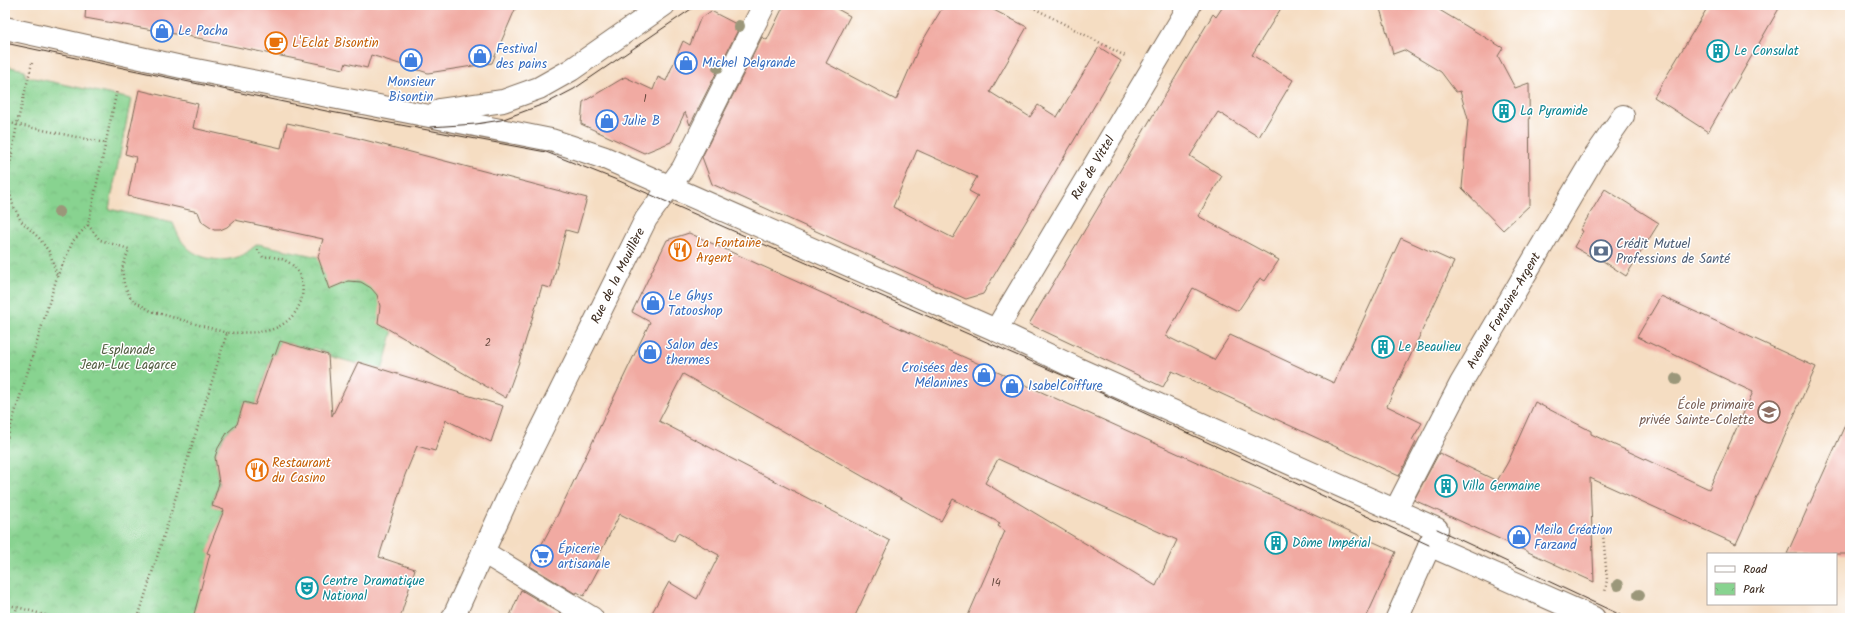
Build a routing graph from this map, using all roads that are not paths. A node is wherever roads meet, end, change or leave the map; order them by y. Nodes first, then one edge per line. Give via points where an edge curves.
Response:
1 (664, 5) edge
2 (764, 5) edge
3 (1190, 5) edge
4 (5, 28) edge
5 (418, 112) junction
6 (1623, 116) dead end
7 (670, 188) junction
8 (996, 330) junction
9 (1395, 511) junction
10 (1433, 537) junction
11 (483, 552) junction
12 (453, 618) edge
13 (592, 618) edge
14 (1398, 618) edge
15 (1594, 618) edge

1 - 5 street via 571,70 539,88 503,101
2 - 7 street, Rue de la Mouillère via 683,168
3 - 8 street, Rue de Vittel
4 - 5 street via 186,68
5 - 7 street via 551,140 605,158
6 - 9 street, Avenue Fontaine-Argent via 1593,159 1461,383
7 - 8 street
7 - 11 street, Rue de la Mouillère via 646,219
8 - 9 street
9 - 10 street
10 - 14 street
10 - 15 street
11 - 12 street, Rue de la Mouillère
11 - 13 street

